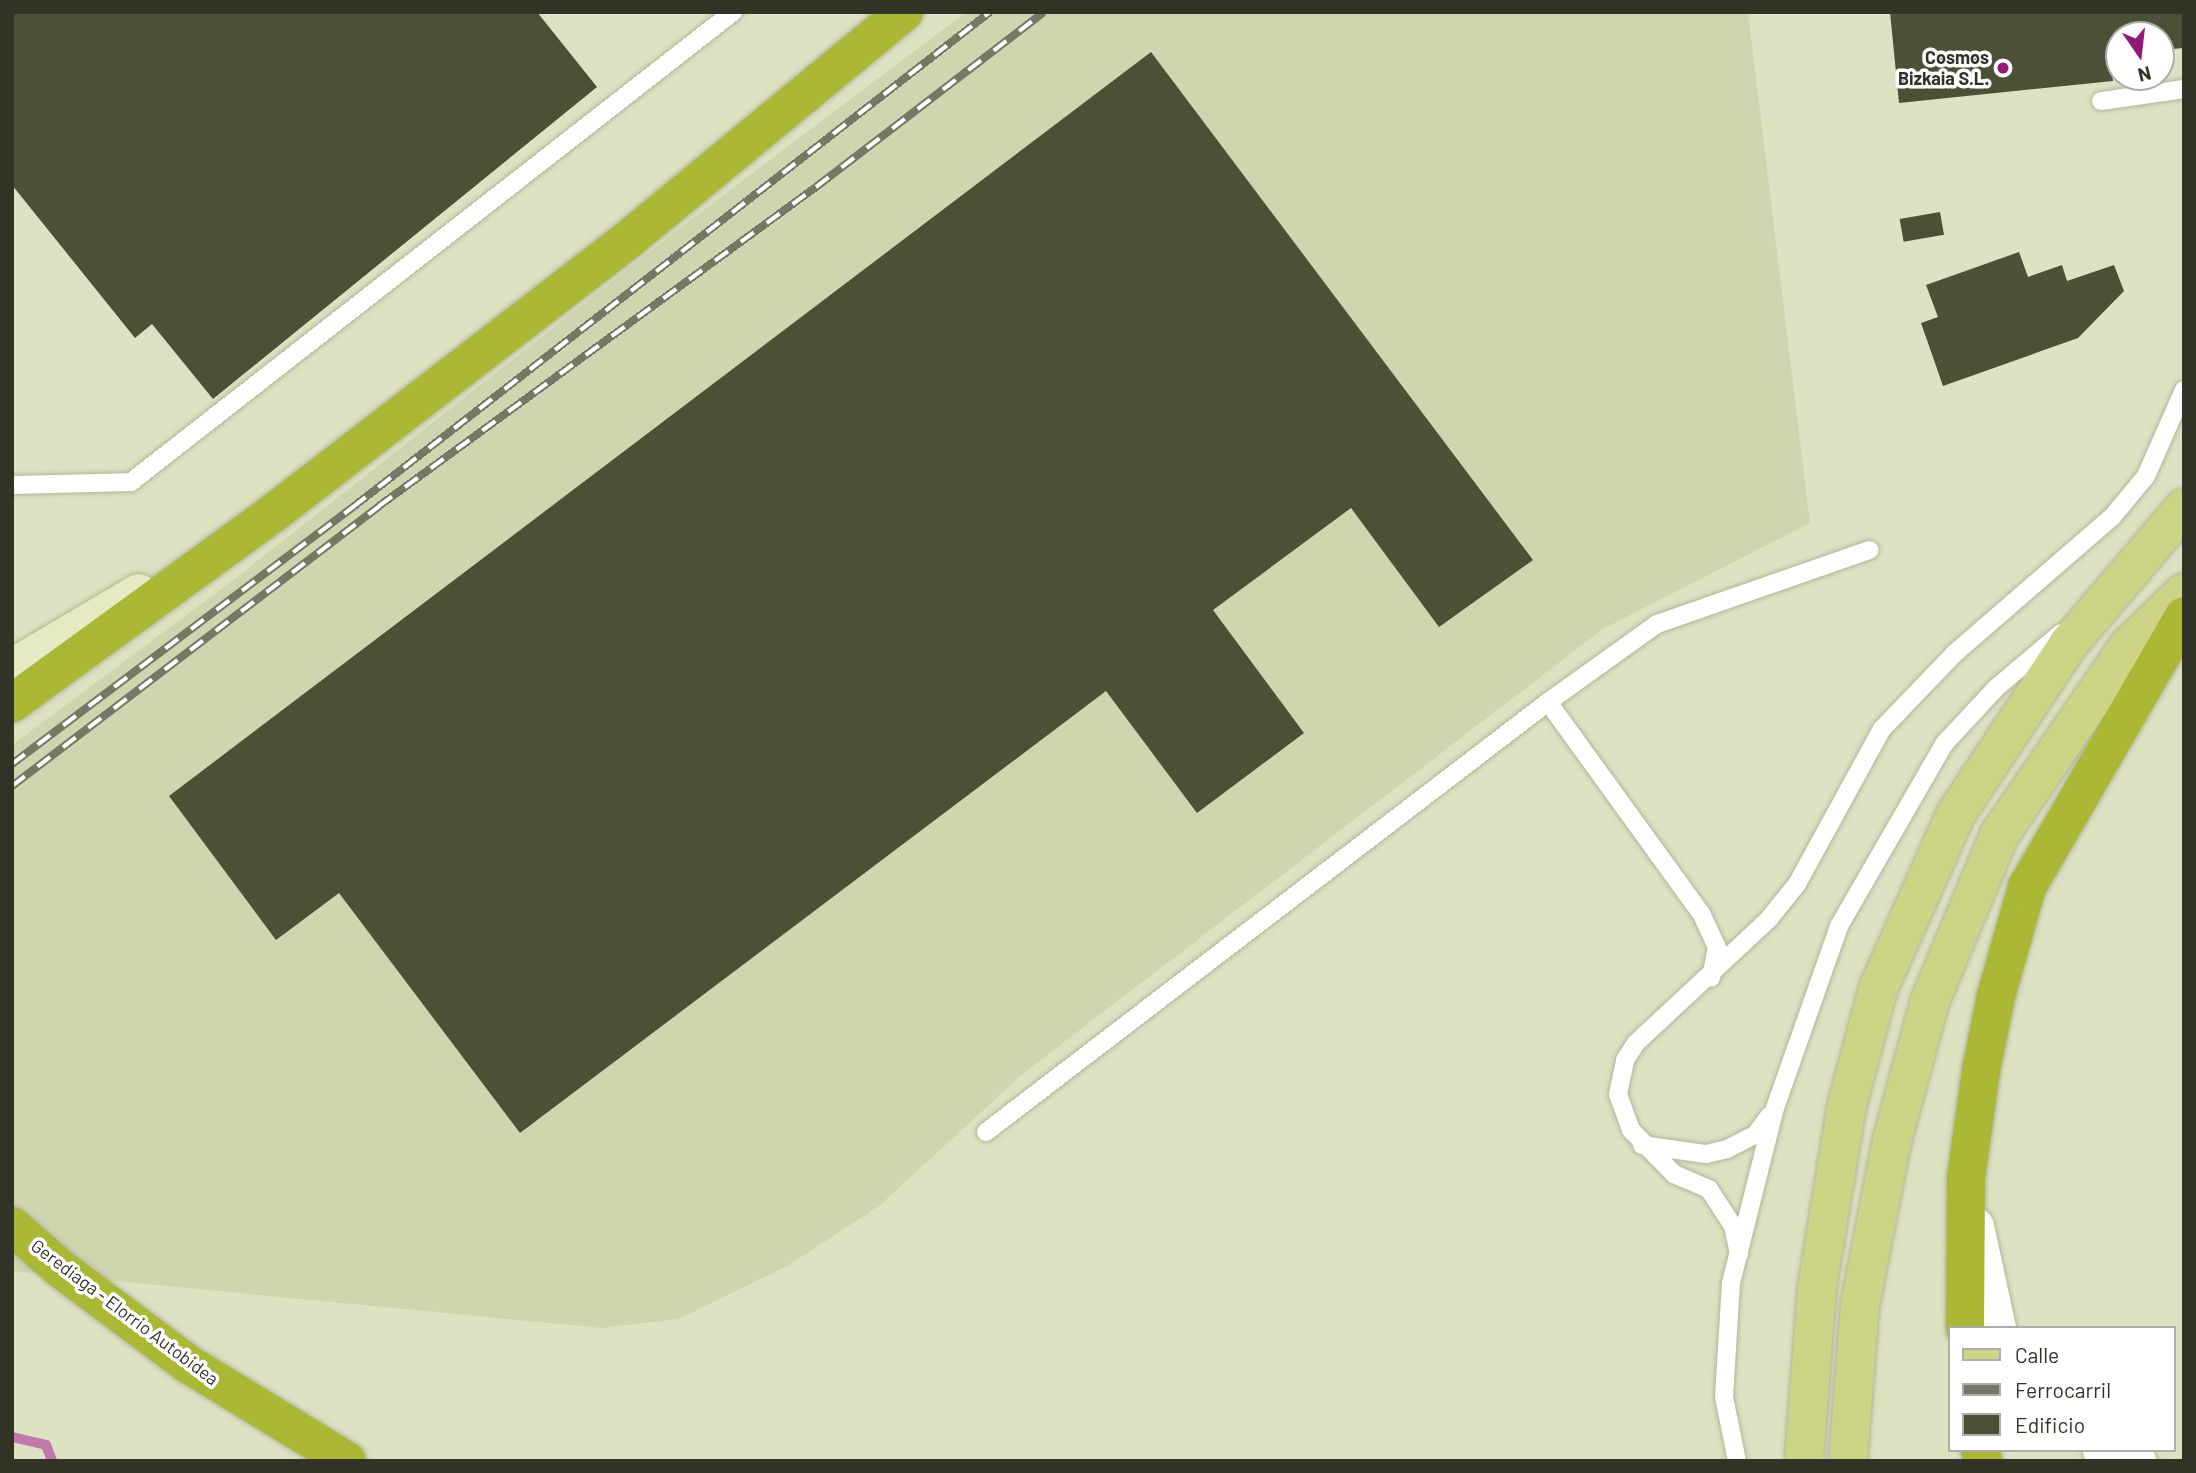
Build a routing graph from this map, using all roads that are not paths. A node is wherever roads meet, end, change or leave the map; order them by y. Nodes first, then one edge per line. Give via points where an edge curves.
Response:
1 (733, 12) edge
2 (904, 12) edge
3 (2184, 89) edge
4 (2101, 101) dead end
5 (2184, 390) edge
6 (12, 485) edge
7 (2184, 508) edge
8 (276, 512) junction
9 (1870, 550) dead end
10 (2114, 588) junction
11 (2184, 593) edge
12 (2184, 616) edge
13 (12, 668) edge
14 (1548, 702) junction
15 (12, 703) edge
16 (1710, 979) junction
17 (1775, 1108) junction
18 (986, 1132) dead end
19 (1642, 1145) junction
20 (1966, 1178) junction
21 (12, 1226) edge
22 (1739, 1254) junction
23 (1965, 1326) edge
24 (1997, 1326) edge
25 (2108, 1452) edge
26 (347, 1461) edge
27 (1737, 1461) edge
28 (1804, 1461) edge
29 (1848, 1461) edge
30 (2137, 1461) edge

1 - 6 lane via 131,482
2 - 8 highway via 630,238
3 - 4 lane
5 - 16 lane via 2146,476 2112,517 1955,653 1882,729 1797,884
7 - 10 main road
8 - 13 street
8 - 15 highway
9 - 14 lane via 1657,625
10 - 17 lane via 1996,688 1944,744 1839,926
10 - 28 main road via 2070,642 1956,814 1878,989 1847,1105 1816,1289
11 - 29 main road via 2128,647 2000,834 1930,1001 1892,1140 1860,1305
12 - 20 highway via 2027,887 1996,996
14 - 16 lane via 1706,922 1717,947
14 - 18 lane
16 - 19 lane via 1636,1043 1619,1075 1623,1112
17 - 19 lane via 1756,1134 1727,1149 1706,1153
17 - 22 lane
19 - 22 lane via 1674,1174 1710,1189 1733,1226
20 - 23 highway
20 - 24 street
21 - 26 highway, Gerediaga - Elorrio Autobidea via 61,1269 188,1364
22 - 27 lane via 1731,1283 1724,1397
25 - 30 street

